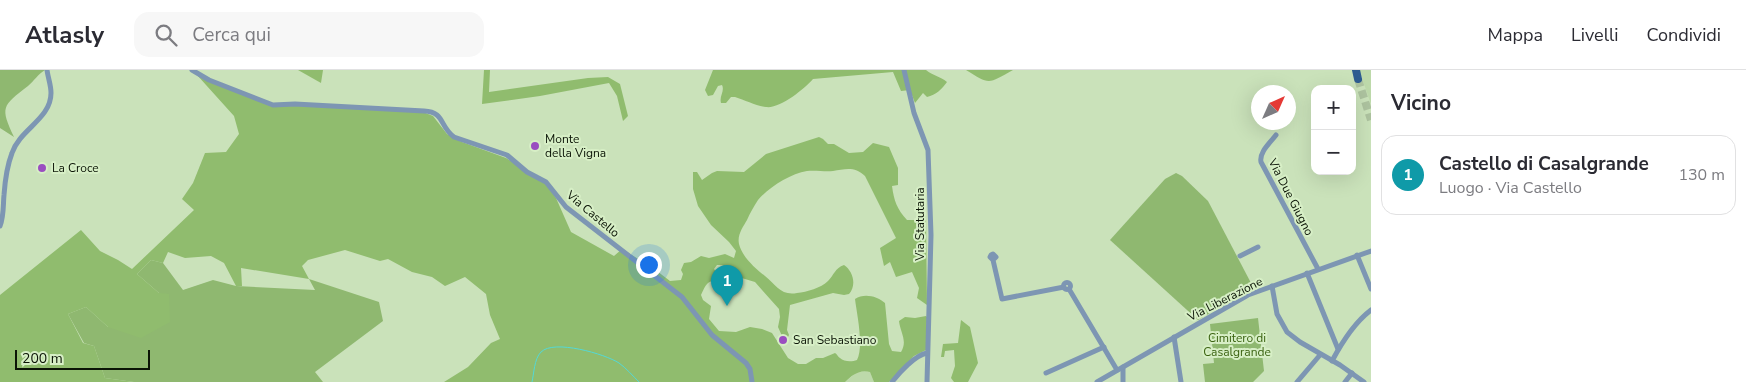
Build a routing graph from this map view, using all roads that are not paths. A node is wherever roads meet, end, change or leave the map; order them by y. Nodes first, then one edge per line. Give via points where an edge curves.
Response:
1 (46, 70) edge
2 (192, 70) edge
3 (904, 70) edge
4 (1356, 70) edge
5 (1358, 79) tunnel mouth
6 (1276, 135) dead end
7 (0, 226) edge
8 (1258, 247) dead end
9 (1371, 251) edge
10 (1240, 256) dead end
11 (1357, 256) junction
12 (993, 260) dead end
13 (1318, 269) junction
14 (1307, 273) junction
15 (1272, 286) junction
16 (1371, 289) edge
17 (1371, 310) edge
18 (1174, 337) junction
19 (1104, 347) junction
20 (1338, 349) junction
21 (927, 353) junction
22 (1320, 355) junction
23 (1332, 361) junction
24 (1120, 368) junction
25 (1046, 373) dead end
26 (1352, 373) junction
27 (752, 382) edge
28 (892, 382) edge
29 (927, 382) edge
30 (1096, 382) edge
31 (1123, 382) edge
32 (1181, 382) edge
33 (1297, 382) edge
34 (1345, 382) edge
35 (1364, 382) edge

1 - 7 street via 51,88 49,106 12,151
2 - 27 street, Via Castello via 273,105 305,104 436,113 454,136 507,156 546,182 570,211 682,297 712,335 746,363
3 - 21 street, Via Statutaria via 914,113 928,150 931,235
4 - 5 main road
6 - 13 street, Via Due Giugno via 1262,152 1261,162
8 - 10 street
9 - 11 street, Via Liberazione
11 - 13 street, Via Liberazione
11 - 16 street
12 - 19 street via 1002,299 1067,288
13 - 14 street, Via Liberazione
14 - 15 street, Via Liberazione
14 - 20 street
15 - 18 street, Via Liberazione via 1233,303
15 - 22 street via 1277,314 1284,327 1295,339
17 - 20 street
18 - 24 street, Via Liberazione
18 - 32 street
19 - 24 street
19 - 25 street
20 - 23 street
21 - 28 street via 904,368
21 - 29 street, Via Statutaria
22 - 23 street
22 - 33 street
23 - 26 street
24 - 30 street, Via Liberazione
24 - 31 street
26 - 34 street
26 - 35 street

